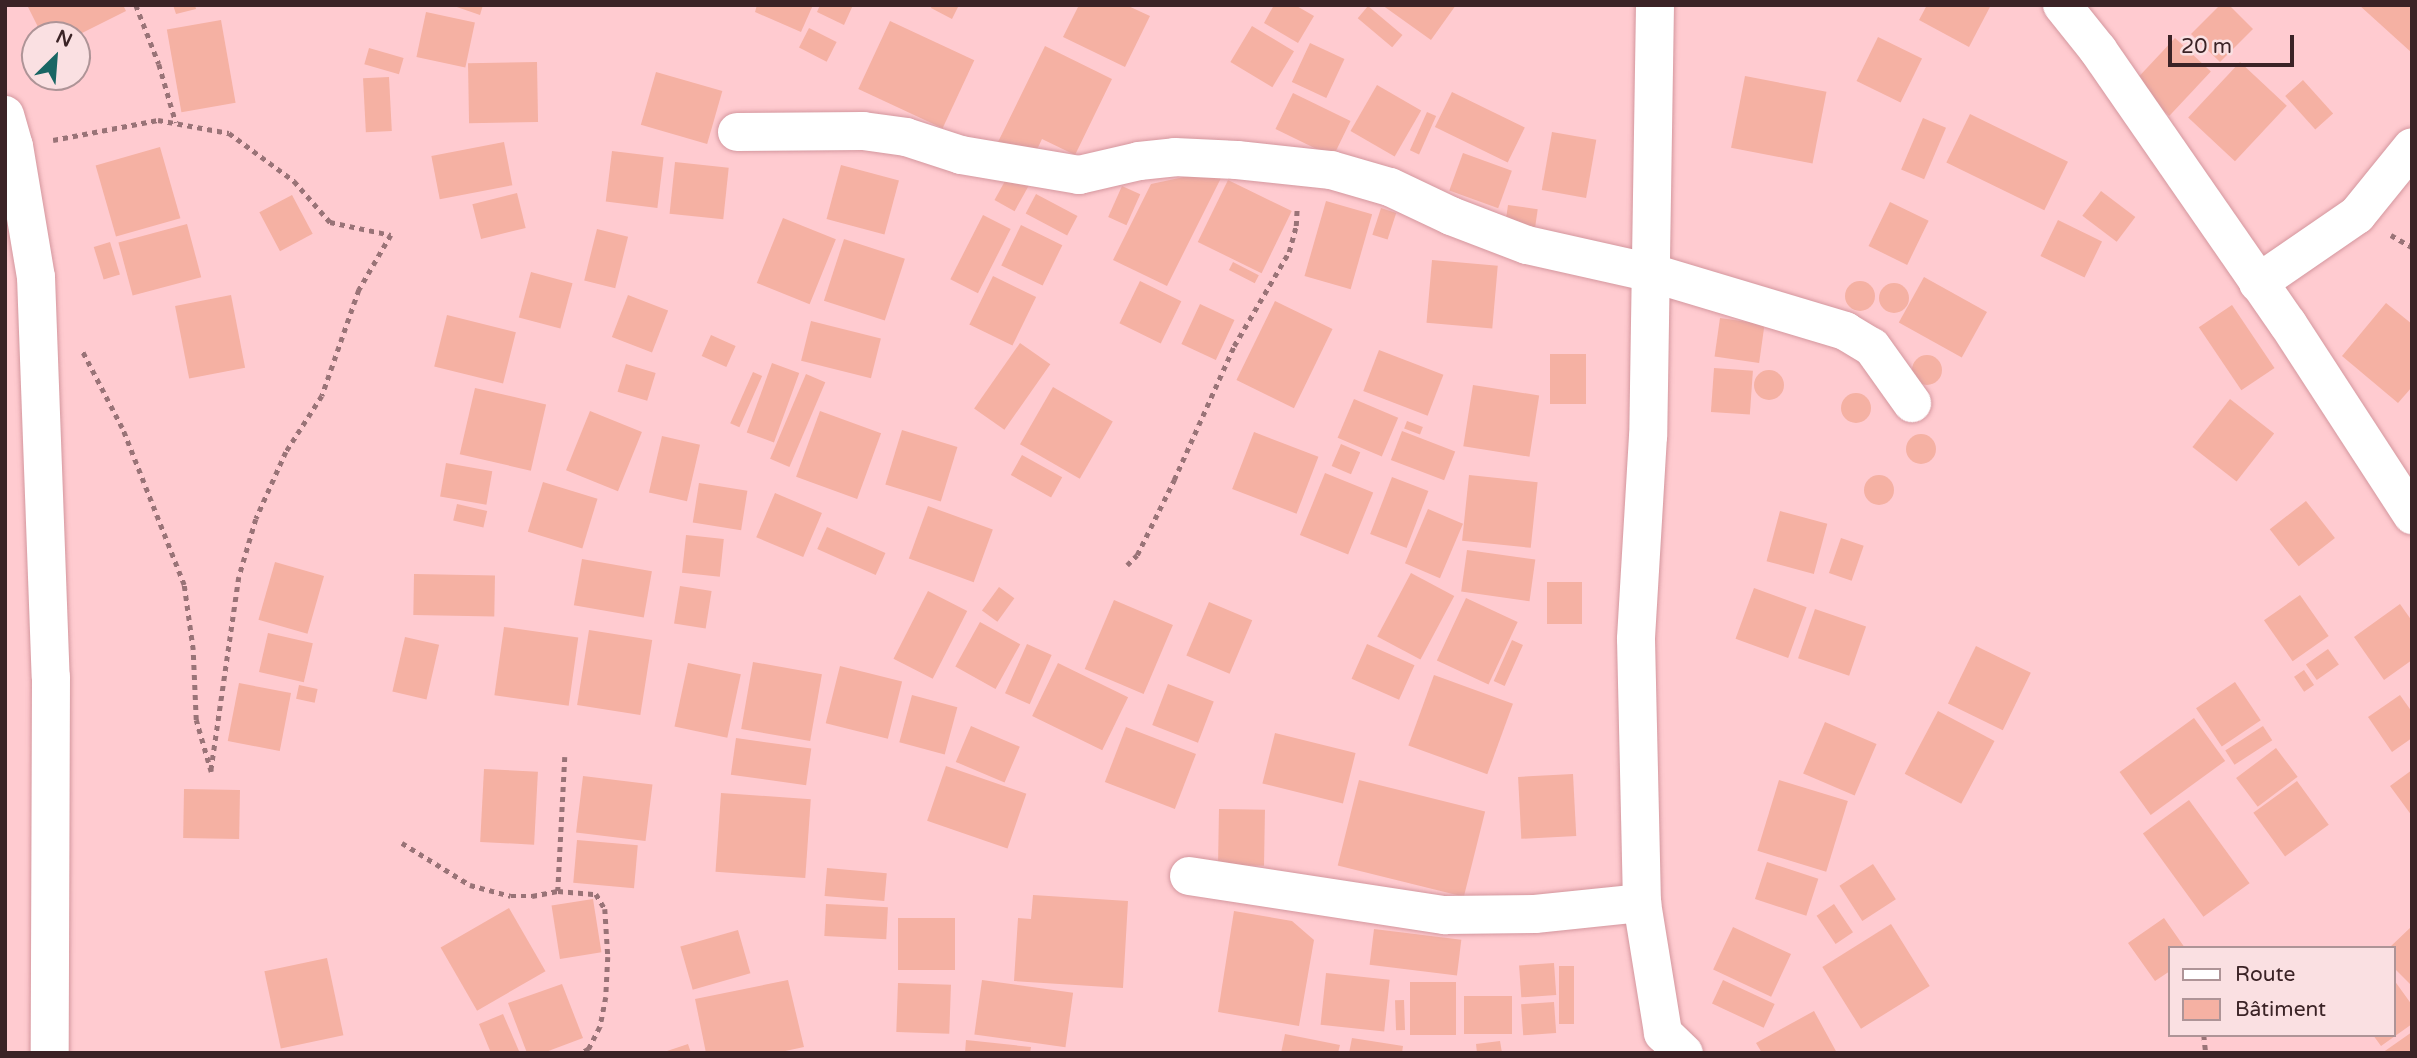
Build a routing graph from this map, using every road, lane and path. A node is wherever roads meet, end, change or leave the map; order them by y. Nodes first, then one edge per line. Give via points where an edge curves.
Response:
1 (136, 5) edge
2 (1655, 5) edge
3 (2062, 5) edge
4 (176, 123) junction
5 (10, 130) edge
6 (737, 132) dead end
7 (2412, 147) edge
8 (1300, 167) junction
9 (5, 184) edge
10 (1653, 273) junction
11 (2258, 284) junction
12 (77, 343) dead end
13 (1912, 403) dead end
14 (2412, 514) edge
15 (1127, 565) dead end
16 (565, 757) dead end
17 (402, 843) dead end
18 (1189, 876) dead end
19 (558, 891) junction
20 (1642, 903) junction
21 (1668, 1046) edge
22 (50, 1053) edge
23 (582, 1053) edge

1 - 4 path
2 - 10 street
3 - 11 street via 2098,50
4 - 5 path via 158,120
4 - 12 path via 229,133 294,181 330,222 391,235 359,290 322,396 286,452 256,519 239,577 211,772 196,720 184,585 122,428
5 - 9 street
5 - 22 street via 36,277 51,677
6 - 8 street via 863,131 906,137 961,155 1079,175 1175,157
7 - 11 street via 2357,215
8 - 10 street via 1331,170 1391,187 1527,245
8 - 15 path via 1296,226 1289,252 1234,346 1174,480 1137,555
10 - 13 street via 1845,331 1872,347
10 - 20 street via 1636,639
11 - 14 street
16 - 19 path
17 - 19 path via 470,885 511,896
18 - 20 street via 1445,915 1535,914
19 - 23 path via 596,894 605,909 606,997 600,1027
20 - 21 street

